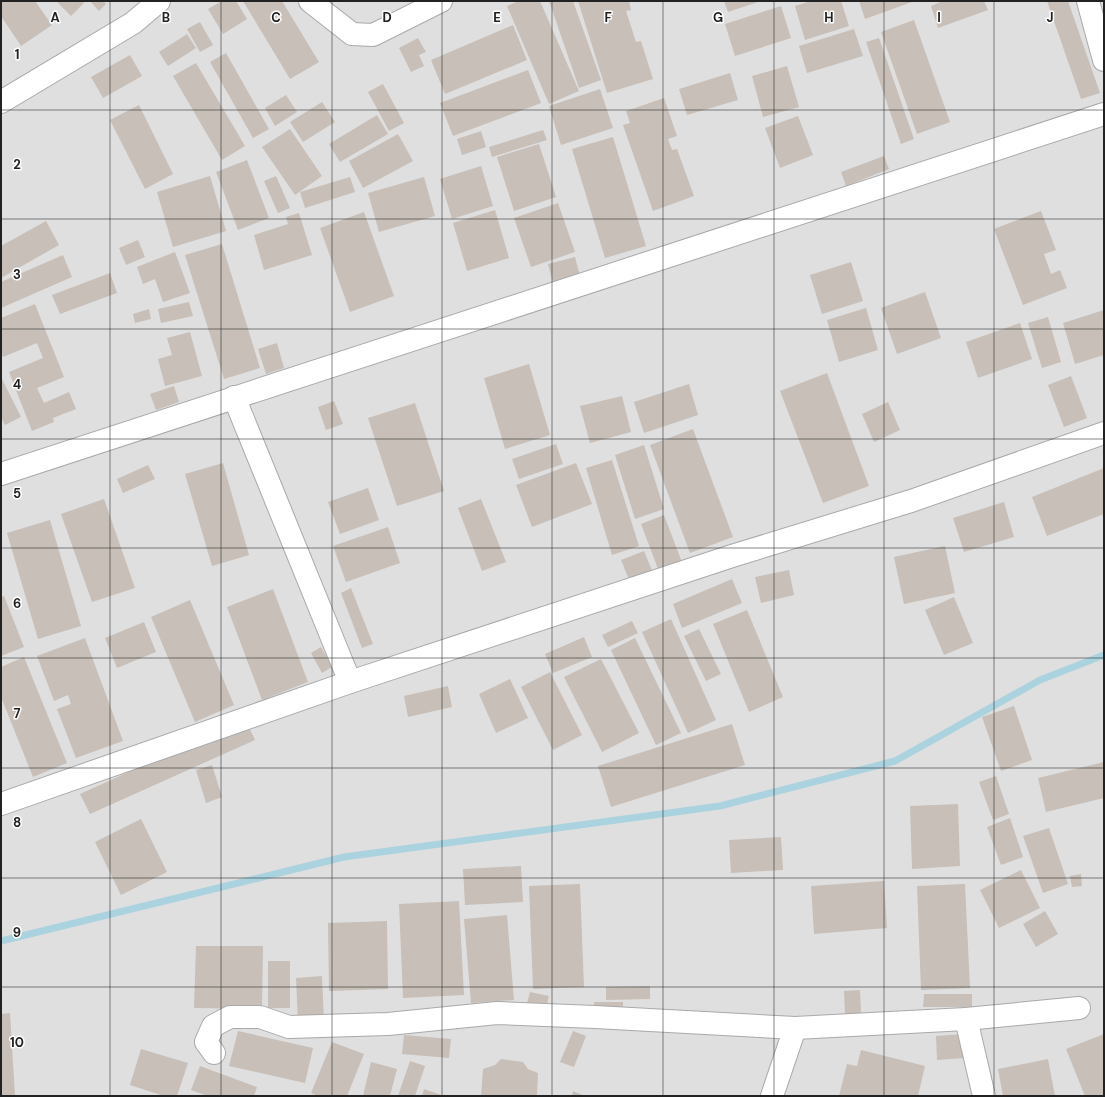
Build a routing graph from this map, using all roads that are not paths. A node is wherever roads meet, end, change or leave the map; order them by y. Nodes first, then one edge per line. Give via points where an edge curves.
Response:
1 (159, 1) edge
2 (310, 1) edge
3 (441, 1) edge
4 (1088, 1) edge
5 (1104, 60) edge
6 (1, 102) edge
7 (1104, 114) edge
8 (234, 397) junction
9 (1104, 433) edge
10 (1, 474) edge
11 (350, 682) junction
12 (1, 804) edge
13 (1078, 1008) dead end
14 (966, 1019) junction
15 (795, 1028) junction
16 (214, 1053) dead end
17 (772, 1096) edge
18 (984, 1096) edge

1 - 6 street via 133,23
2 - 3 street via 352,34 372,35
4 - 5 street
7 - 8 street
8 - 10 street
8 - 11 street
9 - 11 street via 911,501 732,556
11 - 12 street
13 - 14 street
14 - 15 street
14 - 18 street
15 - 16 street via 497,1013 388,1024 289,1026 260,1017 230,1017 212,1026 206,1042
15 - 17 street

